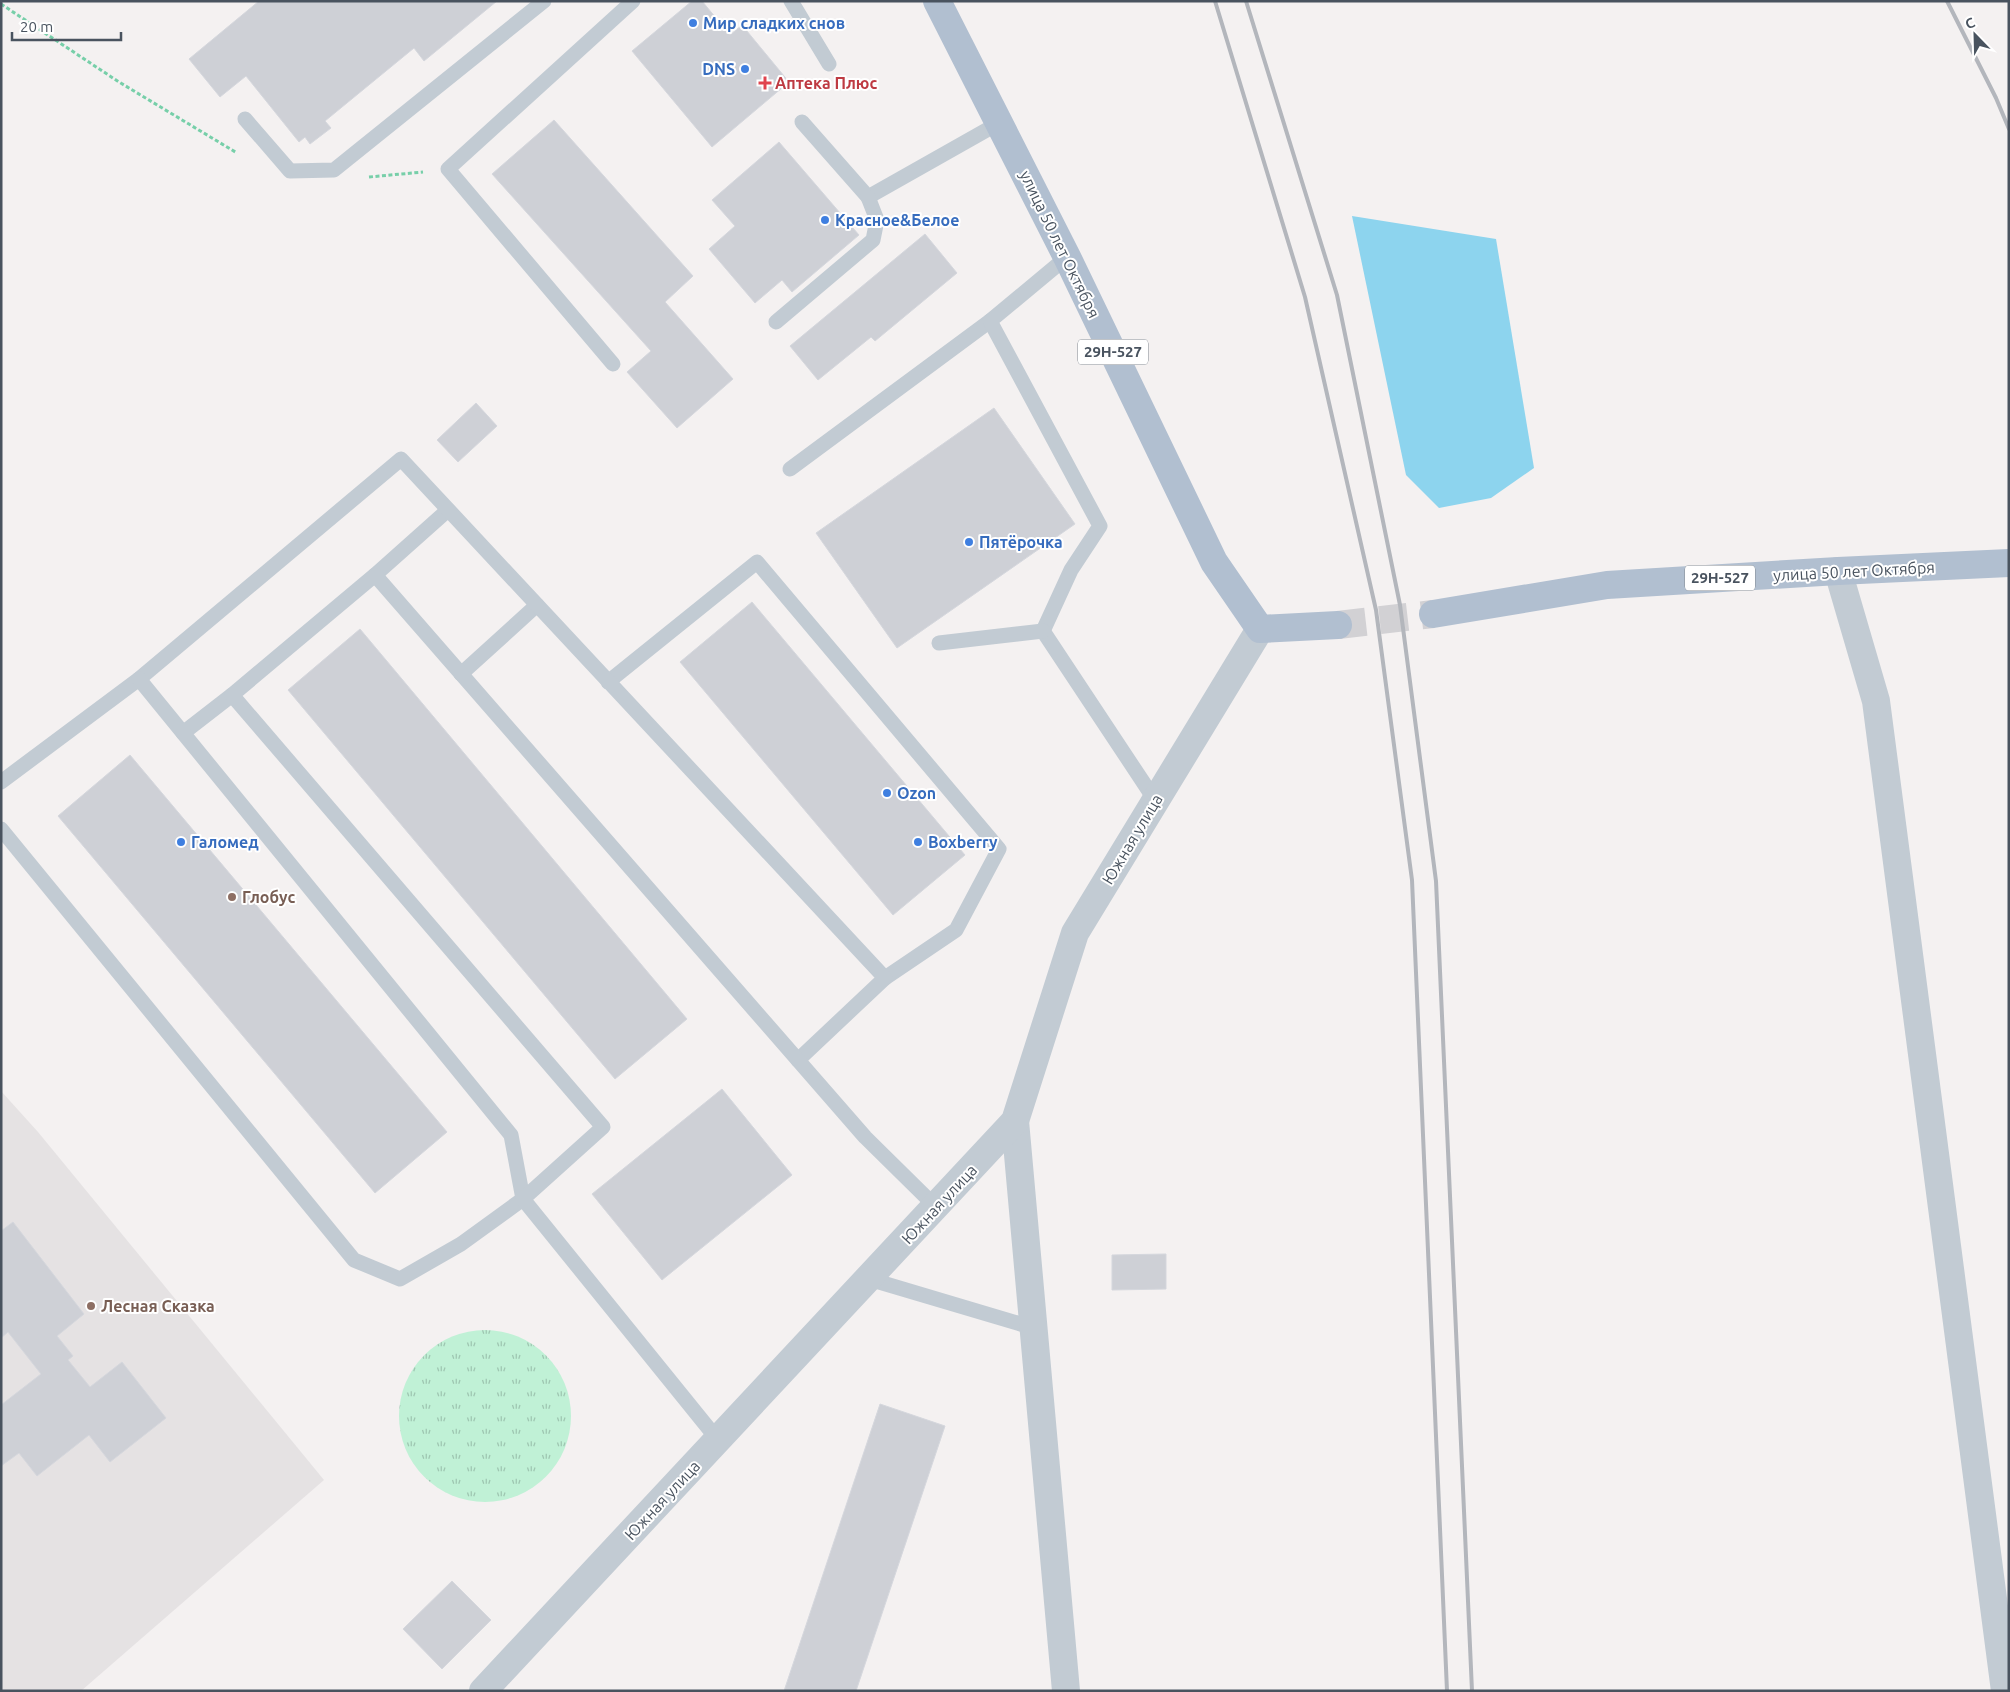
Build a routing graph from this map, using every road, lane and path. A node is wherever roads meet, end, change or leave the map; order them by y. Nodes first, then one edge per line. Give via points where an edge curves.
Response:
1 (544, 1) edge
2 (633, 1) edge
3 (791, 1) edge
4 (937, 1) edge
5 (1, 4) edge
6 (829, 64) dead end
7 (245, 119) dead end
8 (802, 122) dead end
9 (999, 123) junction
10 (242, 156) dead end
11 (448, 169) junction
12 (360, 178) dead end
13 (868, 197) junction
14 (1067, 257) junction
15 (990, 321) junction
16 (776, 322) dead end
17 (613, 364) dead end
18 (790, 469) dead end
19 (448, 510) junction
20 (2009, 563) edge
21 (1838, 571) junction
22 (375, 575) junction
23 (537, 605) junction
24 (1433, 614) tunnel mouth
25 (1338, 625) tunnel mouth
26 (1260, 629) junction
27 (1042, 631) junction
28 (939, 643) dead end
29 (461, 674) junction
30 (139, 679) junction
31 (608, 682) junction
32 (232, 696) junction
33 (183, 733) junction
34 (1, 782) edge
35 (1155, 800) junction
36 (1, 830) edge
37 (885, 978) junction
38 (798, 1060) junction
39 (1015, 1121) junction
40 (523, 1199) junction
41 (936, 1208) junction
42 (869, 1279) junction
43 (1034, 1328) junction
44 (718, 1440) junction
45 (483, 1691) edge
46 (1066, 1691) edge
47 (2005, 1691) edge

1 - 7 lane via 334,170 290,171
2 - 11 lane
3 - 6 lane
4 - 9 main road, улица 50 лет Октября / 29Н-527
5 - 10 path via 119,82
8 - 13 lane
9 - 13 lane
9 - 14 main road, улица 50 лет Октября / 29Н-527
11 - 12 path
11 - 17 lane
13 - 16 lane via 877,220 873,240
14 - 15 lane
14 - 26 main road, улица 50 лет Октября / 29Н-527 via 1214,562
15 - 18 lane
15 - 27 lane via 1100,526 1071,570
19 - 22 lane
19 - 23 lane
19 - 30 lane via 401,459
20 - 21 main road, улица 50 лет Октября / 29Н-527
21 - 24 main road, улица 50 лет Октября / 29Н-527 via 1607,585
21 - 47 street via 1876,701
22 - 29 lane
22 - 32 lane
23 - 29 lane
23 - 31 lane
25 - 26 main road
26 - 35 street, Южная улица
27 - 28 lane
27 - 35 lane
29 - 38 lane
30 - 33 lane
30 - 34 lane
31 - 37 lane
31 - 37 lane via 757,562 999,849 956,930
32 - 33 lane
32 - 40 lane via 603,1126
33 - 40 lane via 511,1135
35 - 39 street, Южная улица via 1075,933
36 - 40 lane via 354,1260 400,1279 461,1244
37 - 38 lane
38 - 41 lane via 865,1137
39 - 41 street, Южная улица
39 - 43 street
40 - 44 lane
41 - 42 street, Южная улица
42 - 43 lane
42 - 44 street, Южная улица
43 - 46 street
44 - 45 street, Южная улица

